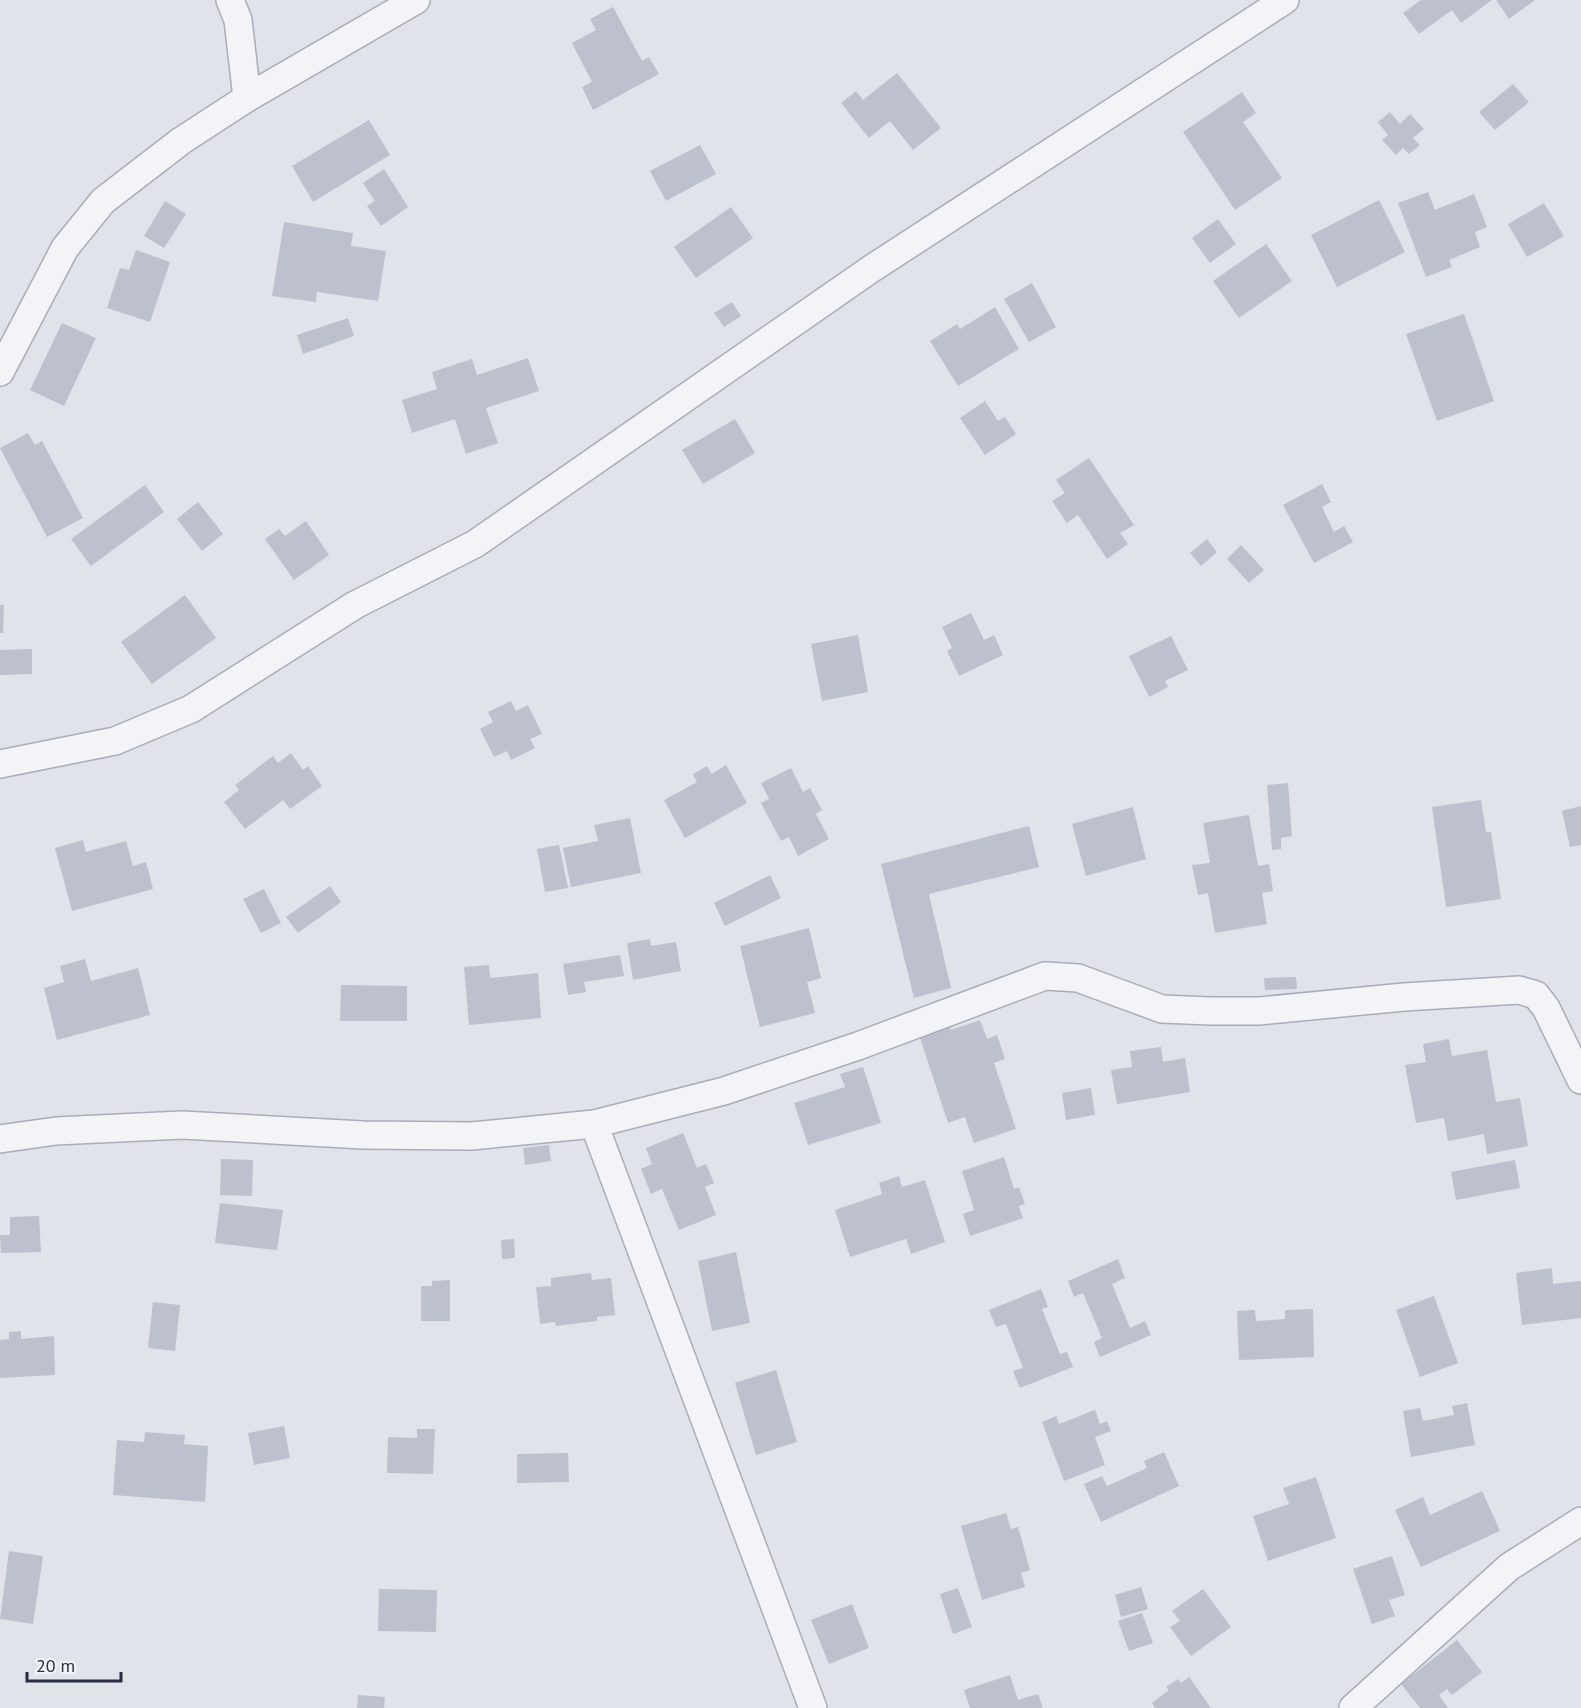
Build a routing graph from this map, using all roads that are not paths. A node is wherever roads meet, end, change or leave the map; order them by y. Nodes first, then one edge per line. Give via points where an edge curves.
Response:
1 (230, 0) edge
2 (416, 0) edge
3 (1285, 0) edge
4 (247, 98) junction
5 (0, 372) edge
6 (0, 764) edge
7 (1581, 1080) edge
8 (594, 1124) junction
9 (0, 1139) edge
10 (1581, 1521) edge
11 (813, 1708) edge
12 (1353, 1708) edge

1 - 4 street via 238,20
2 - 4 street
3 - 6 street via 871,268 475,544 355,605 191,709 116,741
4 - 5 street via 181,141 103,201 65,248
7 - 8 street via 1546,1008 1536,995 1519,990 1259,1011 1210,1011 1162,1009 1078,978 1045,976 858,1047 724,1091
8 - 9 street via 472,1136 182,1125 56,1131
8 - 11 street
10 - 12 street via 1509,1567

